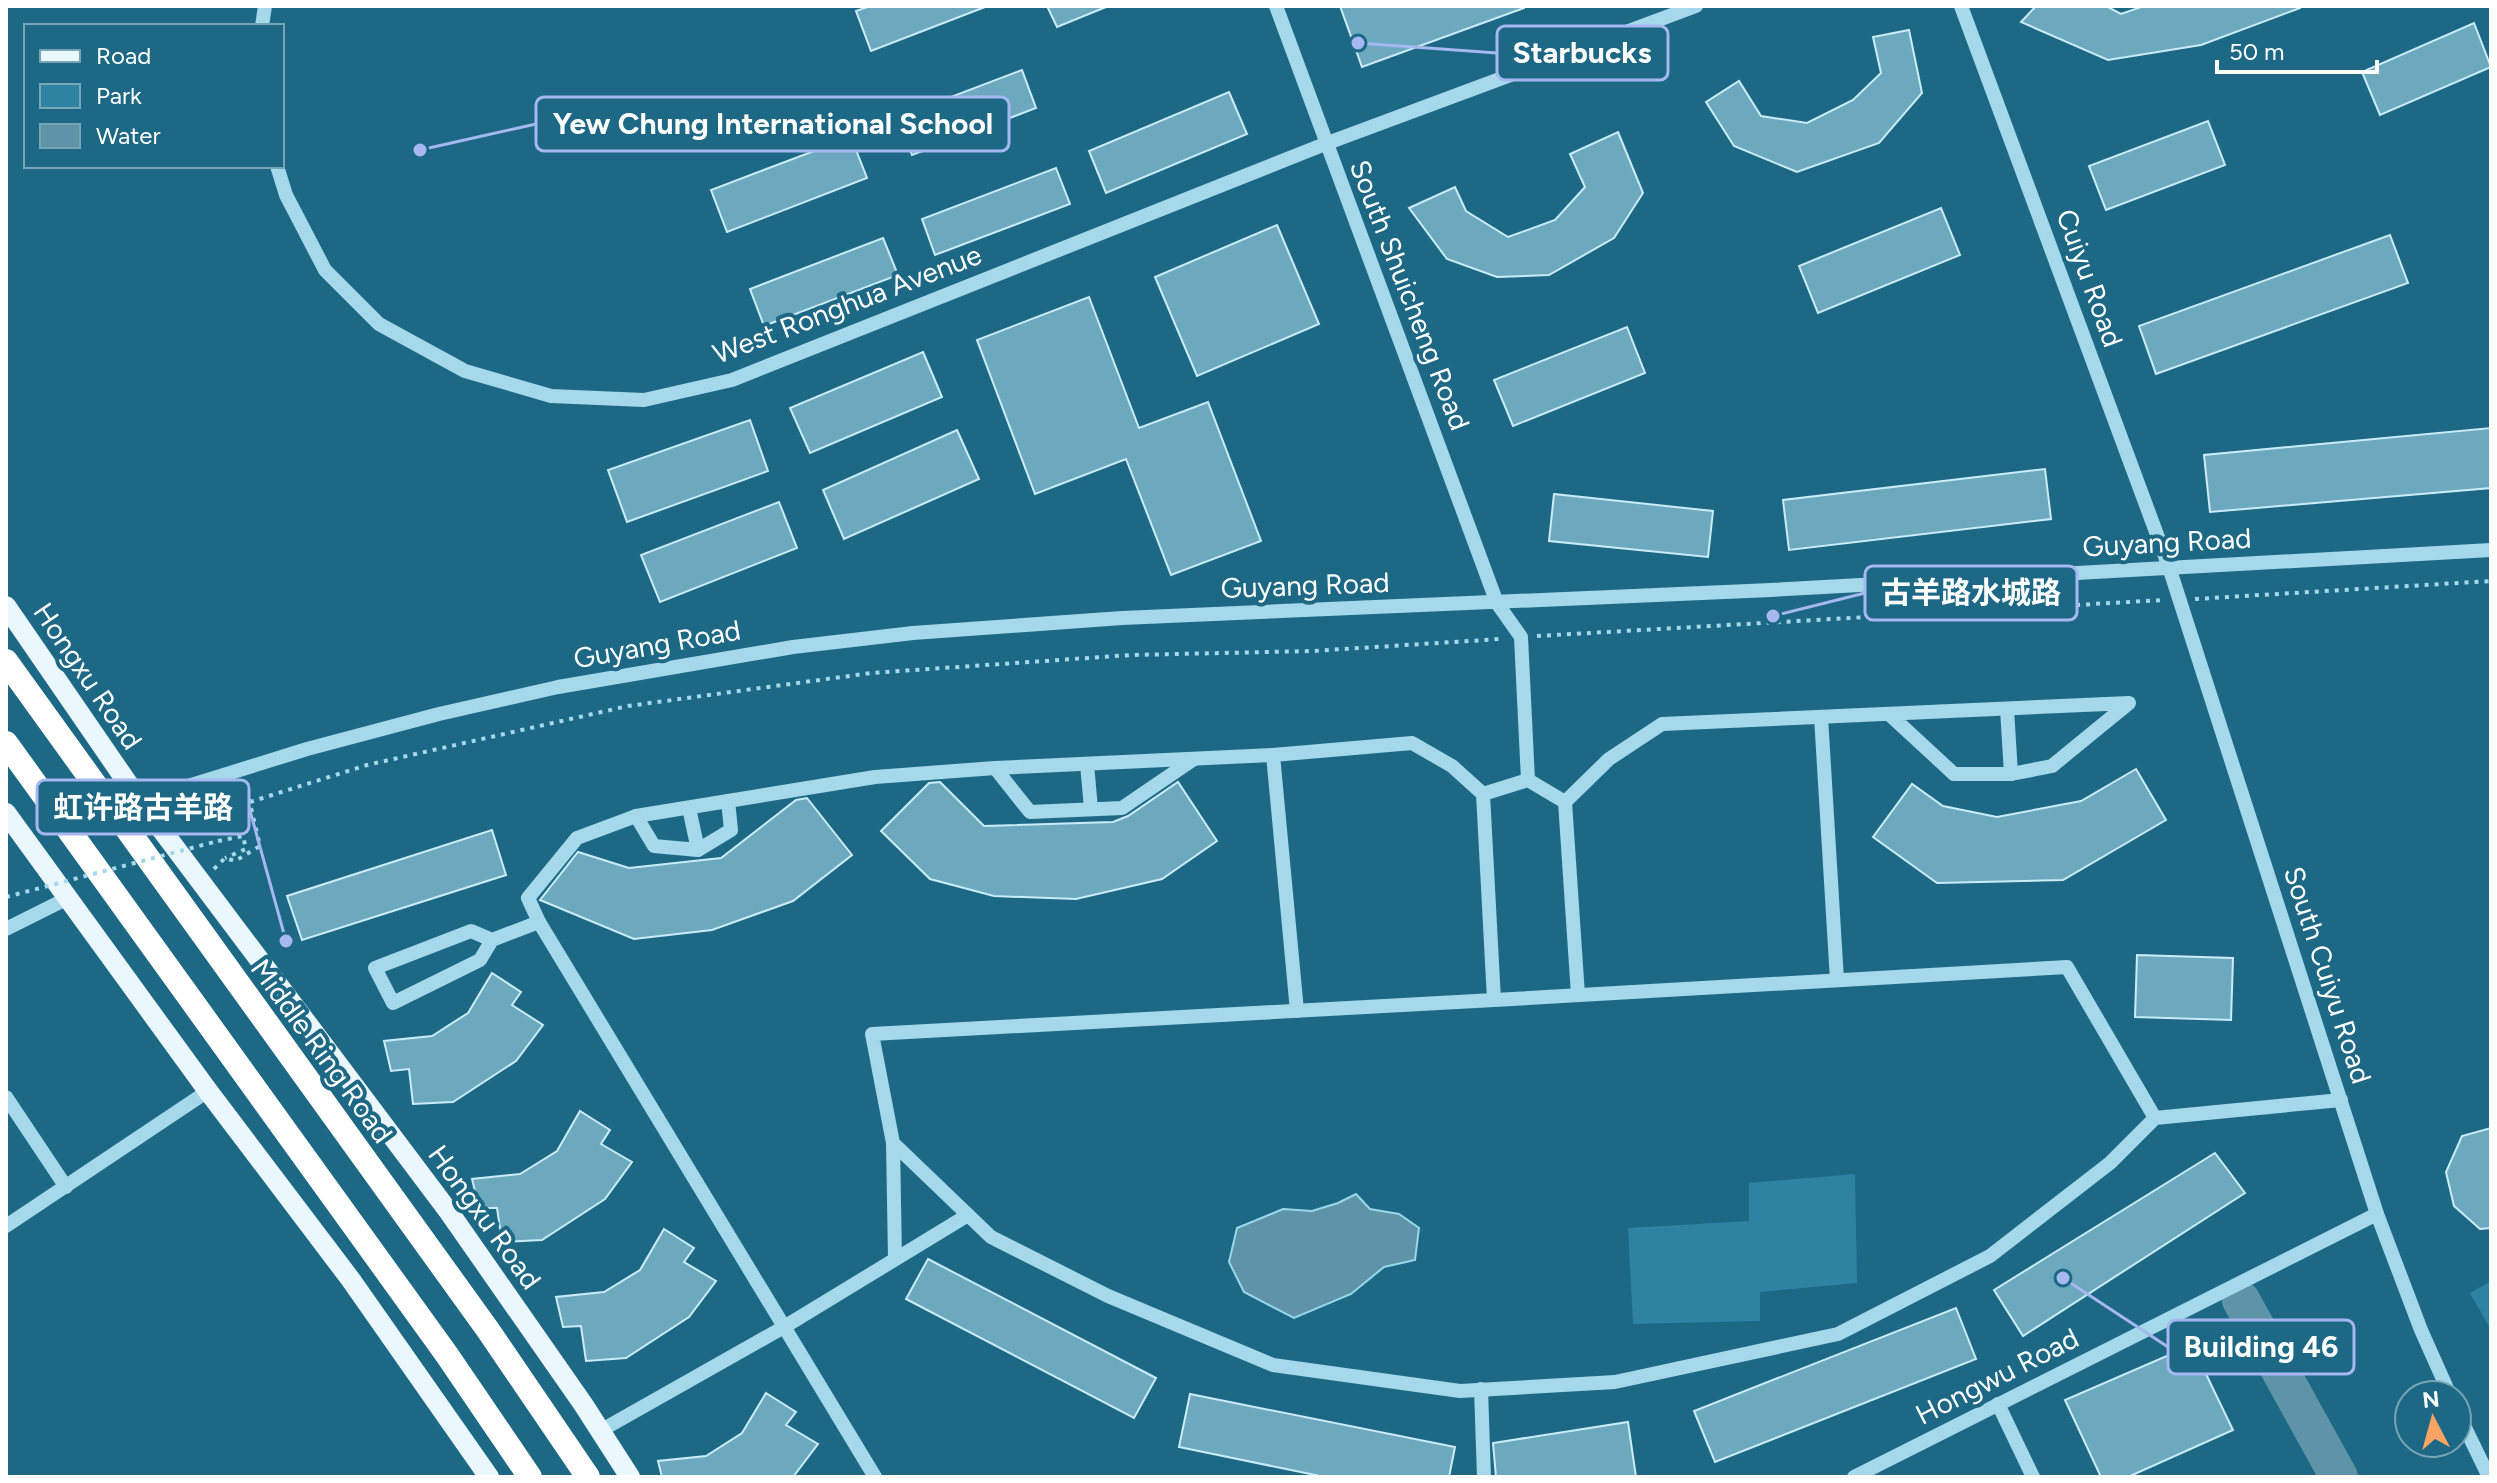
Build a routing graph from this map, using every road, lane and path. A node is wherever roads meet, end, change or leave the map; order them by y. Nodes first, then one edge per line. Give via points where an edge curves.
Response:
1 (1276, 6) edge
2 (1696, 6) edge
3 (1961, 6) edge
4 (1325, 144) junction
5 (278, 168) edge
6 (2491, 550) edge
7 (2169, 567) junction
8 (2491, 581) edge
9 (2180, 600) junction
10 (1497, 603) junction
11 (6, 606) edge
12 (1521, 637) junction
13 (6, 661) edge
14 (2007, 709) junction
15 (1889, 714) junction
16 (1821, 717) junction
17 (6, 743) edge
18 (1273, 755) junction
19 (1194, 759) junction
20 (1087, 764) junction
21 (995, 768) junction
22 (242, 769) junction
23 (2011, 774) junction
24 (1528, 780) junction
25 (1483, 794) junction
26 (140, 801) junction
27 (728, 801) junction
28 (250, 802) junction
29 (1565, 802) junction
30 (689, 808) junction
31 (1091, 809) junction
32 (6, 813) edge
33 (636, 816) junction
34 (698, 850) junction
35 (225, 858) junction
36 (201, 883) junction
37 (6, 897) edge
38 (68, 898) junction
39 (539, 922) junction
40 (6, 929) edge
41 (492, 940) junction
42 (1837, 980) junction
43 (1578, 995) junction
44 (1494, 1000) junction
45 (1297, 1011) junction
46 (208, 1091) junction
47 (6, 1097) edge
48 (2341, 1100) junction
49 (2155, 1118) junction
50 (893, 1143) junction
51 (66, 1187) junction
52 (2377, 1214) junction
53 (968, 1215) junction
54 (6, 1226) edge
55 (895, 1259) junction
56 (784, 1327) junction
57 (2443, 1379) edge
58 (1481, 1389) junction
59 (1998, 1404) junction
60 (600, 1431) junction
61 (2473, 1444) edge
62 (489, 1477) edge
63 (530, 1477) edge
64 (588, 1477) edge
65 (630, 1477) edge
66 (875, 1477) edge
67 (1484, 1477) edge
68 (1854, 1477) edge
69 (2033, 1477) edge
70 (2489, 1477) edge

1 - 4 street, South Shuicheng Road
2 - 4 street, West Ronghua Avenue
3 - 7 street, Cuiyu Road
4 - 5 street, West Ronghua Avenue via 732,380 644,400 551,396 465,371 379,324 325,270
4 - 10 street, South Shuicheng Road
6 - 7 street, Guyang Road
7 - 9 street, South Cuiyu Road
7 - 10 street, Guyang Road
8 - 9 path
9 - 12 path
9 - 48 street, South Cuiyu Road
10 - 12 street, South Shuicheng Road
10 - 22 street, Guyang Road via 1018,625 793,647 543,690
11 - 26 main road, Hongxu Road
12 - 24 street
12 - 28 path via 871,673 628,706 367,765
13 - 64 highway, Middle Ring Road
14 - 15 street
14 - 23 street
14 - 23 street via 2129,703 2052,766
15 - 16 street
15 - 23 street via 1954,774
16 - 29 street via 1662,724 1609,759
16 - 42 street
17 - 63 highway
18 - 19 street
18 - 25 street via 1412,743 1452,766
18 - 45 street
19 - 20 street
19 - 31 street via 1122,808
20 - 21 street
20 - 31 street
21 - 27 street via 875,777
21 - 31 street via 1030,812
22 - 26 street, Guyang Road
22 - 28 path
24 - 25 street
24 - 29 street
25 - 44 street
26 - 36 main road, Hongxu Road
27 - 30 street
27 - 34 street via 731,830
28 - 35 path via 260,846 235,861
29 - 43 street
30 - 33 street
30 - 34 street
32 - 38 main road
33 - 34 street via 654,846
33 - 39 street via 577,838 528,898
35 - 36 path
35 - 37 path, bridge via 246,849 243,836
36 - 60 main road, Hongxu Road via 449,1212
38 - 40 street
38 - 46 main road
39 - 41 street
39 - 56 street
41 - 41 street via 471,931 375,968 393,1003 480,960
42 - 43 street
42 - 49 street via 2067,967
43 - 44 street
44 - 45 street
45 - 50 street via 872,1034
46 - 51 street
46 - 62 main road via 351,1280
47 - 51 street
48 - 49 street
48 - 52 street, South Cuiyu Road
49 - 58 street via 2110,1163 1990,1256 1838,1334 1615,1382
50 - 53 street
50 - 55 street
51 - 54 street
52 - 57 street, South Cuiyu Road
52 - 59 street, Hongwu Road
53 - 55 street
53 - 58 street via 991,1237 1108,1296 1273,1365 1460,1391
55 - 56 street
56 - 60 street
56 - 66 street
58 - 67 street
59 - 68 street, Hongwu Road
59 - 69 street
60 - 65 main road, Hongxu Road
61 - 70 street

